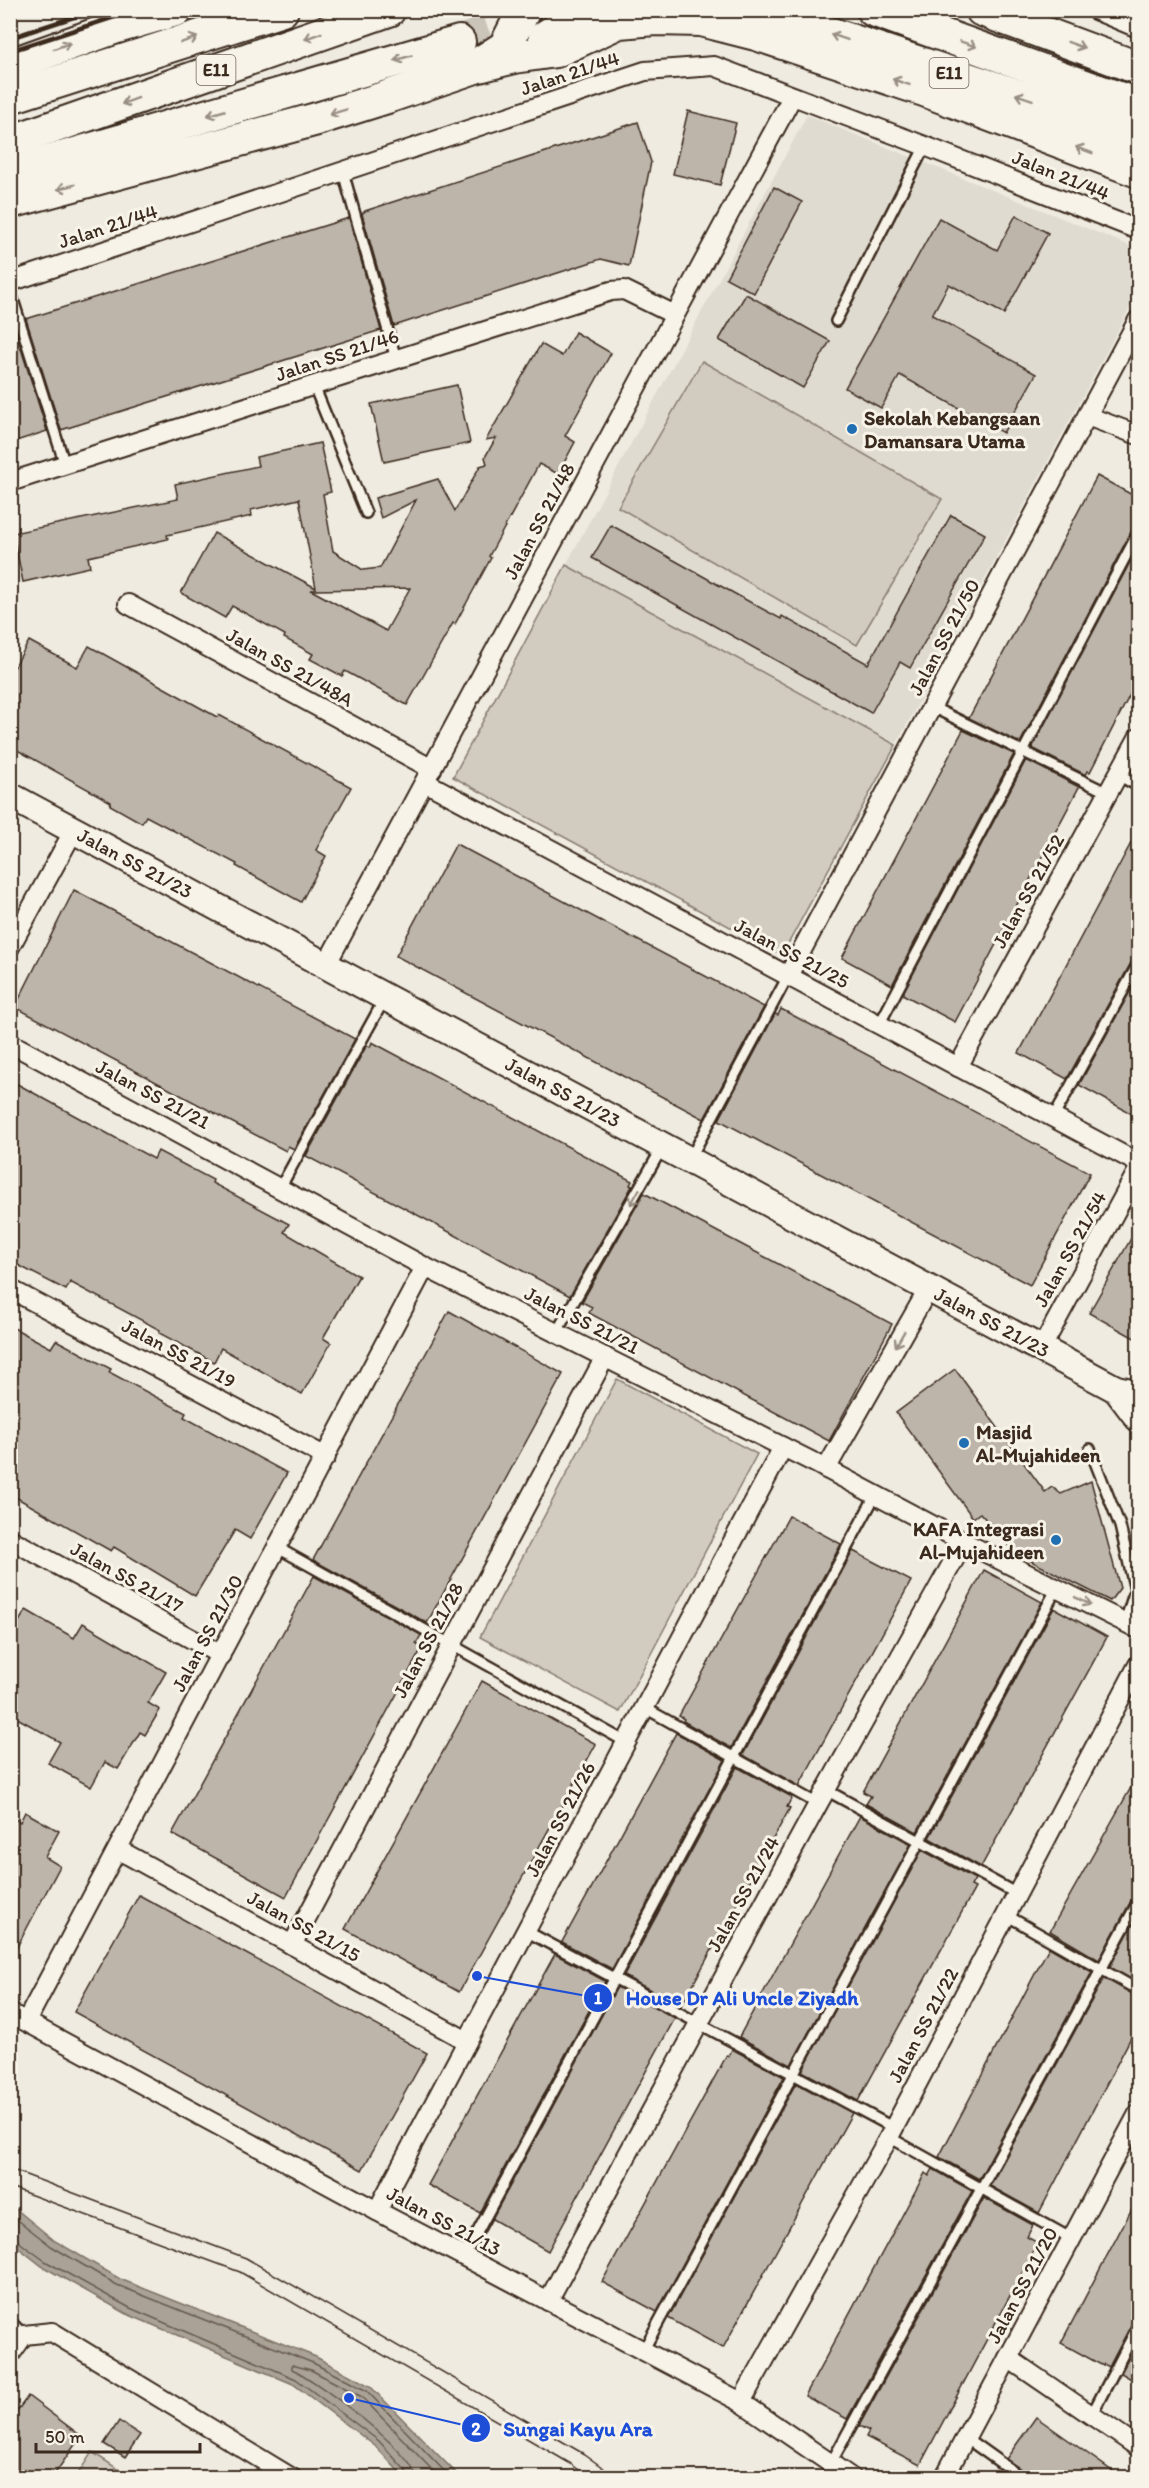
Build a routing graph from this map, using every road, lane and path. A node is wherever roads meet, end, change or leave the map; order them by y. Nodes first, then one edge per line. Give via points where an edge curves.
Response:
1 (176, 10) edge
2 (282, 10) edge
3 (389, 10) edge
4 (524, 10) edge
5 (587, 10) edge
6 (873, 10) edge
7 (982, 10) edge
8 (1095, 10) edge
9 (700, 14) edge
10 (758, 22) edge
11 (1138, 28) edge
12 (467, 54) junction
13 (514, 57) junction
14 (10, 65) edge
15 (1138, 68) edge
16 (22, 93) edge
17 (792, 97) junction
18 (1138, 105) edge
19 (1138, 138) edge
20 (10, 142) edge
21 (926, 146) junction
22 (1138, 171) edge
23 (343, 172) junction
24 (10, 173) edge
25 (10, 202) edge
26 (1138, 230) edge
27 (10, 282) edge
28 (10, 290) edge
29 (675, 315) junction
30 (1138, 320) edge
31 (836, 321) dead end
32 (396, 359) junction
33 (314, 386) junction
34 (1088, 416) junction
35 (1138, 435) edge
36 (65, 465) junction
37 (10, 482) edge
38 (366, 513) dead end
39 (1138, 533) edge
40 (128, 604) dead end
41 (932, 707) junction
42 (1138, 738) edge
43 (1024, 752) junction
44 (1118, 775) junction
45 (428, 776) junction
46 (1138, 786) edge
47 (1108, 793) junction
48 (10, 796) edge
49 (74, 830) junction
50 (10, 947) edge
51 (1138, 964) edge
52 (326, 965) junction
53 (788, 976) junction
54 (385, 997) junction
55 (879, 1025) junction
56 (10, 1043) edge
57 (958, 1067) junction
58 (1053, 1118) junction
59 (663, 1146) junction
60 (689, 1160) junction
61 (1138, 1163) edge
62 (1138, 1170) edge
63 (280, 1188) junction
64 (425, 1267) junction
65 (929, 1288) junction
66 (10, 1289) edge
67 (556, 1333) junction
68 (1041, 1349) junction
69 (605, 1357) junction
70 (1127, 1391) edge
71 (1138, 1418) edge
72 (783, 1447) junction
73 (1090, 1449) dead end
74 (326, 1457) junction
75 (826, 1469) junction
76 (876, 1494) junction
77 (10, 1539) edge
78 (964, 1542) junction
79 (278, 1548) junction
80 (1057, 1588) junction
81 (1132, 1626) edge
82 (452, 1644) junction
83 (221, 1655) junction
84 (1138, 1665) edge
85 (645, 1708) junction
86 (627, 1742) junction
87 (734, 1757) junction
88 (822, 1797) junction
89 (919, 1841) junction
90 (119, 1850) junction
91 (1017, 1894) junction
92 (1138, 1902) edge
93 (1006, 1915) junction
94 (526, 1931) junction
95 (292, 1945) junction
96 (1102, 1969) junction
97 (615, 1978) junction
98 (1138, 1990) edge
99 (19, 2017) edge
100 (699, 2023) junction
101 (467, 2041) junction
102 (793, 2074) junction
103 (1138, 2114) edge
104 (891, 2132) junction
105 (982, 2187) junction
106 (377, 2211) junction
107 (1072, 2239) junction
108 (464, 2257) junction
109 (548, 2301) junction
110 (10, 2321) edge
111 (1138, 2326) edge
112 (24, 2335) junction
113 (643, 2351) junction
114 (10, 2355) edge
115 (1008, 2358) junction
116 (741, 2402) junction
117 (1092, 2414) junction
118 (966, 2438) junction
119 (1138, 2447) edge
120 (831, 2463) junction
121 (292, 2478) edge
122 (852, 2478) edge
123 (944, 2478) edge
124 (1022, 2478) edge

14 -> 1 highway
16 -> 2 highway, E11
3 -> 20 highway, E11
4 - 12 highway via 505,47
5 - 13 highway
6 -> 18 highway, E11
7 -> 15 highway
8 - 11 street
9 - 10 highway
9 - 13 highway via 619,22 556,51
19 -> 10 highway, E11 via 1053,107
22 -> 10 highway
12 - 13 highway
12 -> 24 highway
12 -> 25 highway via 387,98
17 - 21 street, Jalan 21/44
17 - 23 street, Jalan 21/44 via 714,66 645,71
17 - 29 street, Jalan SS 21/48
21 - 26 street, Jalan 21/44
21 - 31 lane
23 - 27 street, Jalan 21/44
23 - 32 lane
28 - 36 lane
29 - 32 street, Jalan SS 21/46 via 624,290 611,291
29 - 45 street, Jalan SS 21/48
30 - 34 street, Jalan SS 21/50
32 - 33 street, Jalan SS 21/46
33 - 36 street, Jalan SS 21/46
33 - 38 lane
34 - 35 street
34 - 41 street, Jalan SS 21/50
36 - 37 street, Jalan SS 21/46
39 - 43 lane
40 - 45 street, Jalan SS 21/48A
41 - 43 lane
41 - 53 street, Jalan SS 21/50
42 - 44 street, Jalan SS 21/52
43 - 47 lane
43 - 55 lane
44 - 46 lane
44 - 47 street, Jalan SS 21/52
45 - 52 street, Jalan SS 21/48
45 - 53 street, Jalan SS 21/25
47 - 57 street, Jalan SS 21/52
48 - 49 street, Jalan SS 21/23
49 - 50 street
49 - 52 street, Jalan SS 21/23
51 - 58 lane
52 - 54 street, Jalan SS 21/23
53 - 55 street, Jalan SS 21/25
53 - 60 lane
54 - 59 street, Jalan SS 21/23
54 - 63 lane
55 - 57 street, Jalan SS 21/25
56 - 63 street, Jalan SS 21/21
57 - 58 street, Jalan SS 21/25
58 - 61 street, Jalan SS 21/25
59 - 60 street, Jalan SS 21/23
59 -> 67 lane
60 - 65 street, Jalan SS 21/23
62 - 68 street, Jalan SS 21/54
63 - 64 street, Jalan SS 21/21
64 - 67 street, Jalan SS 21/21
64 - 74 street, Jalan SS 21/30
65 - 68 street, Jalan SS 21/23
65 -> 75 street
66 - 74 street, Jalan SS 21/19
67 - 69 street, Jalan SS 21/21
68 - 70 street, Jalan SS 21/23
69 - 72 street, Jalan SS 21/21
69 - 82 street, Jalan SS 21/28
70 - 71 street, Jalan SS 21/23
72 - 75 street, Jalan SS 21/21
72 - 85 street, Jalan SS 21/26
73 - 81 lane via 1120,1526 1135,1590
74 - 79 street, Jalan SS 21/30
75 - 76 street, Jalan SS 21/21
76 - 78 street, Jalan SS 21/21
76 - 87 lane
77 - 83 street, Jalan SS 21/17
78 - 80 street, Jalan SS 21/21
78 - 88 street, Jalan SS 21/24
79 - 82 lane
79 - 83 street, Jalan SS 21/30
80 -> 81 street, Jalan SS 21/21
80 - 89 lane
82 - 86 lane
82 - 95 street, Jalan SS 21/28
83 - 90 street, Jalan SS 21/30
84 - 91 street, Jalan SS 21/22
85 - 86 street, Jalan SS 21/26
85 - 87 lane
86 - 94 street, Jalan SS 21/26
87 - 88 lane
87 - 97 lane
88 - 89 lane
88 - 100 street, Jalan SS 21/24
89 - 91 lane
89 - 102 lane
90 - 95 street, Jalan SS 21/15
90 - 99 street, Jalan SS 21/30
91 - 93 street, Jalan SS 21/22
92 - 96 lane
93 - 96 lane
93 - 104 street, Jalan SS 21/22
94 - 97 lane
94 - 101 street, Jalan SS 21/26
95 - 101 street, Jalan SS 21/15
96 - 98 lane
96 - 105 lane
97 - 100 lane
97 - 108 lane
99 - 106 street, Jalan SS 21/13
100 - 102 lane
100 - 109 street, Jalan SS 21/24
101 - 106 street, Jalan SS 21/26
102 - 104 lane
102 - 113 lane
103 - 107 street, Jalan SS 21/20
104 - 105 lane
104 - 116 street, Jalan SS 21/22
105 - 107 lane
105 - 120 lane
106 - 108 street, Jalan SS 21/13
107 - 115 street, Jalan SS 21/20
108 - 109 street, Jalan SS 21/13
109 - 113 street, Jalan SS 21/13
110 - 112 lane
111 - 117 lane
112 - 114 street
112 - 121 street via 52,2332
113 - 116 street, Jalan SS 21/13
115 - 117 street
115 - 118 street, Jalan SS 21/20
116 - 120 street, Jalan SS 21/13
117 - 119 street
118 - 123 street, Jalan SS 21/20
118 - 124 lane
120 - 122 street, Jalan SS 21/13

